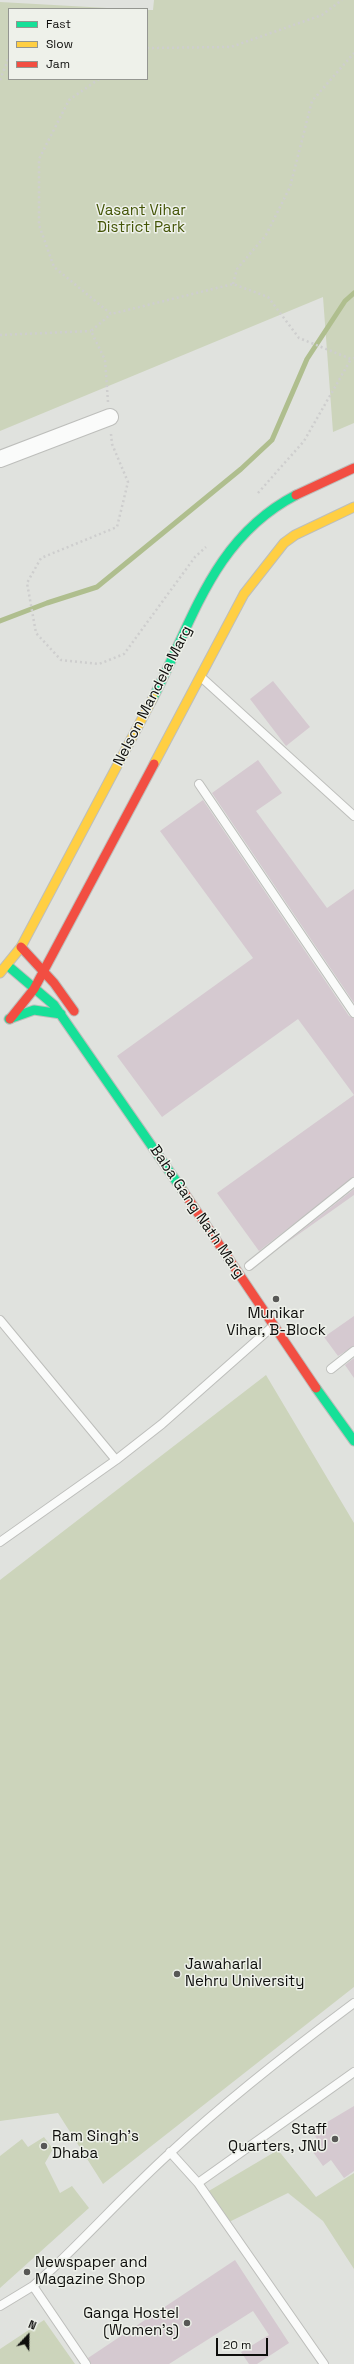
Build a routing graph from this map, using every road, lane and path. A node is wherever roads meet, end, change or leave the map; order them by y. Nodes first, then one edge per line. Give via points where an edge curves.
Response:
1 (342, 0) edge
2 (148, 48) edge
3 (354, 53) edge
4 (8, 60) edge
5 (0, 80) edge
6 (98, 80) edge
7 (233, 284) junction
8 (111, 314) junction
9 (91, 331) junction
10 (0, 335) edge
11 (352, 359) edge
12 (110, 417) junction
13 (0, 459) edge
14 (354, 468) edge
15 (253, 499) dead end
16 (354, 507) edge
17 (211, 541) dead end
18 (201, 676) junction
19 (199, 784) dead end
20 (354, 816) edge
21 (21, 948) junction
22 (7, 965) junction
23 (43, 971) junction
24 (0, 973) edge
25 (34, 988) junction
26 (60, 1014) junction
27 (354, 1014) edge
28 (78, 1016) dead end
29 (10, 1019) junction
30 (0, 1026) edge
31 (354, 1182) edge
32 (249, 1266) dead end
33 (0, 1320) edge
34 (274, 1326) junction
35 (354, 1352) edge
36 (331, 1369) dead end
37 (352, 1433) edge
38 (116, 1460) junction
39 (0, 1542) edge
40 (354, 2002) edge
41 (354, 2072) edge
42 (170, 2152) junction
43 (198, 2183) junction
44 (32, 2286) junction
45 (0, 2306) edge
46 (86, 2364) edge
47 (324, 2364) edge

1 - 2 path via 322,15 231,47
3 - 7 path via 312,101 290,187 266,235 237,269
4 - 5 path
6 - 8 path via 69,100 40,159 38,225 54,267
7 - 8 path
7 - 11 path via 268,297 299,338
8 - 9 path
9 - 10 path
9 - 12 path via 105,360
11 - 15 path via 304,441
12 - 13 street
12 - 17 path via 112,444 128,482 117,527 41,558 28,583 36,633 61,660 100,664 124,654 195,557
14 - 21 main road, Nelson Mandela Marg via 280,503 240,536 219,567
16 - 18 main road via 295,535 284,543 244,594
18 - 20 lane
18 - 23 main road
19 - 27 lane
21 - 22 main road, Nelson Mandela Marg
21 - 23 main road
22 - 24 main road, Nelson Mandela Marg
22 - 25 main road, Baba Gang Nath Marg
23 - 25 main road
23 - 28 main road
25 - 26 main road, Baba Gang Nath Marg via 54,1005
25 - 29 main road
26 - 29 main road via 39,1009 28,1010
26 - 34 main road, Baba Gang Nath Marg
29 - 30 main road
31 - 32 lane
33 - 38 lane
34 - 37 main road, Baba Gang Nath Marg via 329,1408
34 - 38 lane via 162,1424
35 - 36 lane
38 - 39 lane
40 - 42 lane via 253,2079
41 - 43 lane
42 - 43 lane
42 - 44 lane via 72,2250
43 - 47 lane
44 - 45 lane
44 - 46 lane

